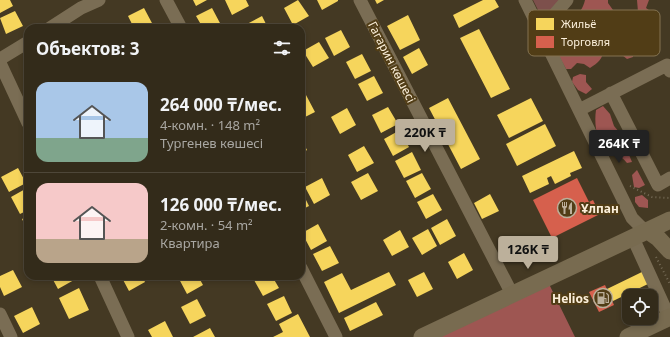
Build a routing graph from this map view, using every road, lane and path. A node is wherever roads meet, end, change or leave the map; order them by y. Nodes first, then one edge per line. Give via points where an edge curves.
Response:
1 (99, 0) edge
2 (166, 0) edge
3 (360, 0) edge
4 (525, 0) edge
5 (567, 0) edge
6 (79, 4) edge
7 (530, 10) edge
8 (558, 10) edge
9 (55, 24) edge
10 (178, 24) edge
11 (24, 44) edge
12 (552, 56) edge
13 (0, 59) edge
14 (0, 63) edge
15 (670, 71) edge
16 (611, 94) junction
17 (579, 110) junction
18 (24, 114) edge
19 (670, 178) edge
20 (628, 183) dead end
21 (670, 198) edge
22 (670, 220) edge
23 (640, 234) junction
24 (670, 251) edge
25 (305, 276) edge
26 (102, 280) edge
27 (512, 294) junction
28 (0, 314) edge
29 (669, 317) edge
30 (11, 337) edge
31 (128, 337) edge
32 (336, 337) edge
33 (422, 337) edge
34 (628, 337) edge

1 - 6 street
2 - 10 street
3 - 27 street, Гагарин көшесі
4 - 7 street
5 - 8 street
6 - 9 street
11 - 13 street
12 - 17 street
14 - 18 street
15 - 16 street via 667,65
16 - 17 street
16 - 19 street via 658,184
17 - 23 street via 632,218 641,227
20 - 21 path via 631,188 652,197
22 - 23 main road
23 - 24 main road via 658,238
23 - 27 main road
23 - 29 street
25 - 32 street
26 - 31 street
27 - 33 main road
28 - 30 street
29 - 34 main road

